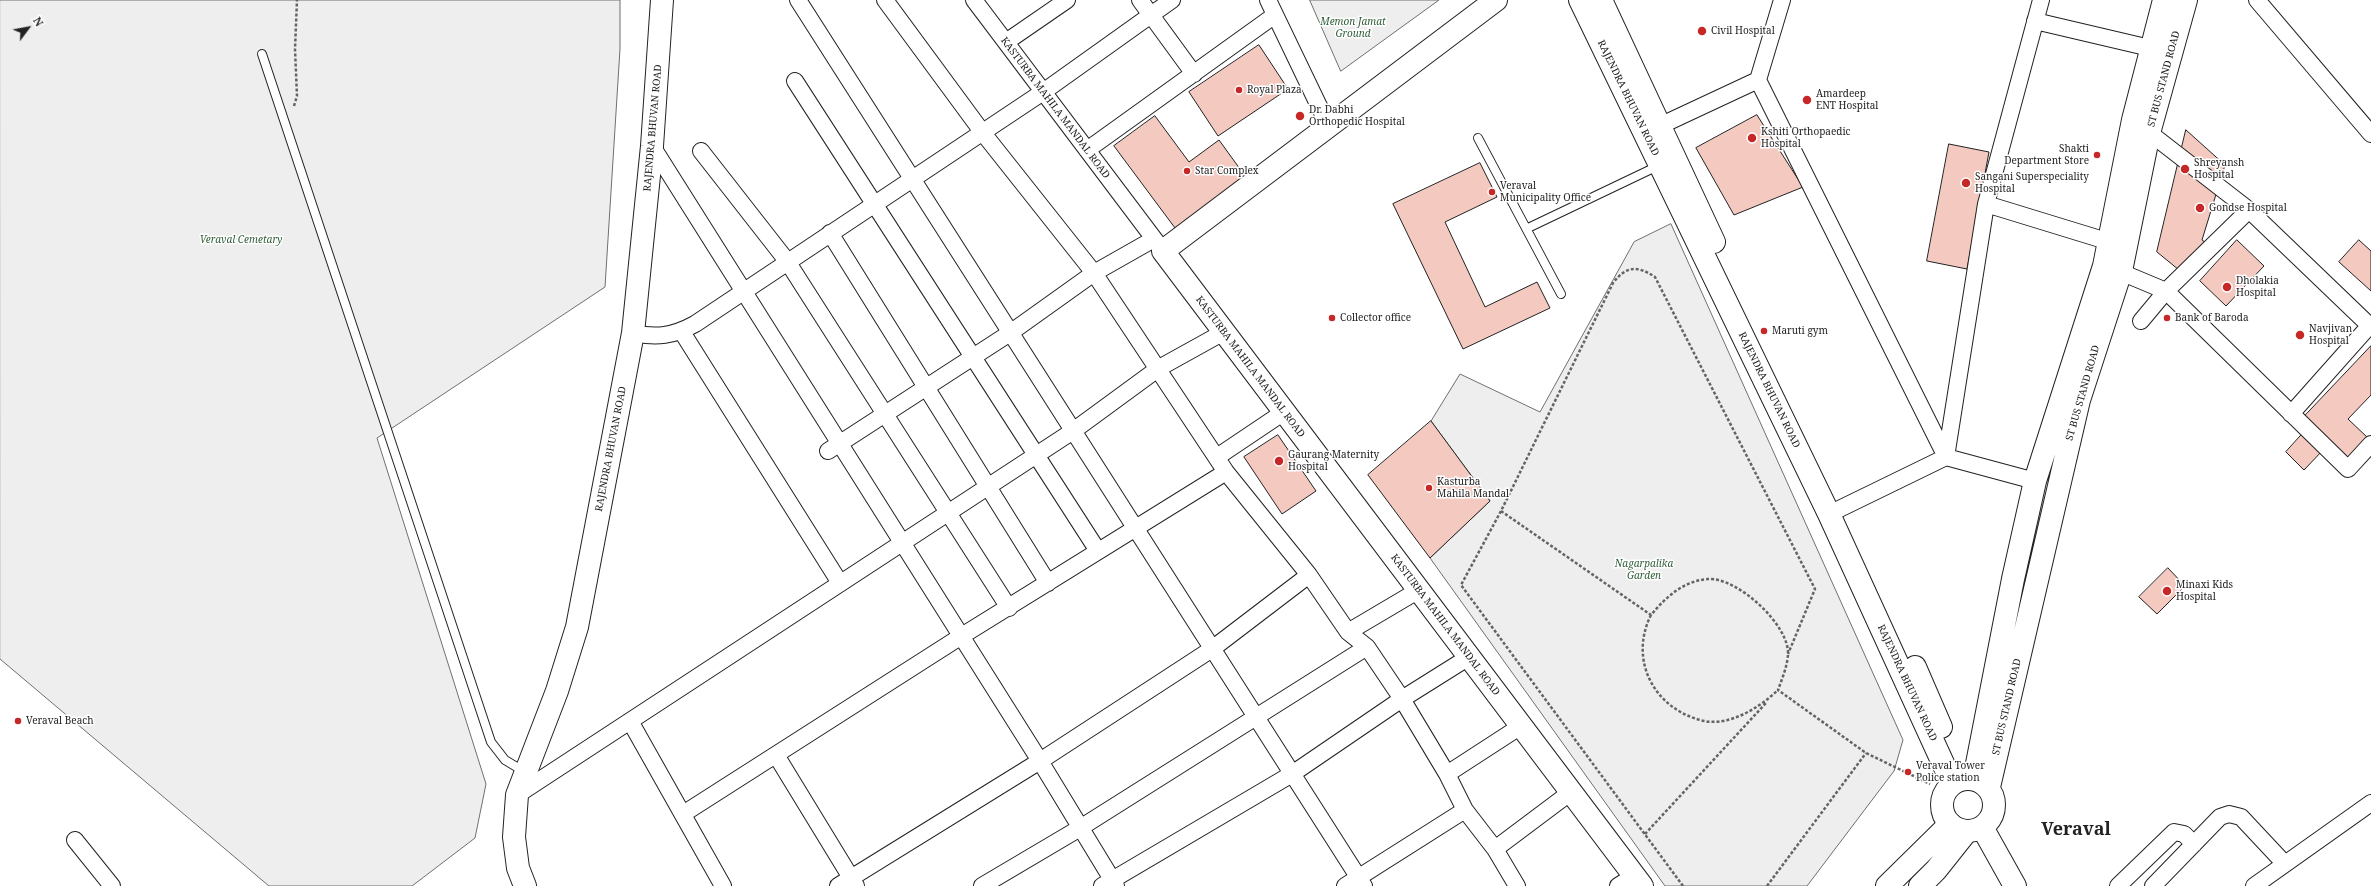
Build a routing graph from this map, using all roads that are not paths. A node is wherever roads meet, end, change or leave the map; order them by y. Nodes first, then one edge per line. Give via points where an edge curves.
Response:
1 (662, 0) edge
2 (798, 0) edge
3 (886, 0) edge
4 (974, 0) edge
5 (1067, 0) edge
6 (1140, 0) edge
7 (1172, 0) edge
8 (1268, 0) edge
9 (1496, 0) edge
10 (1580, 0) edge
11 (1601, 0) edge
12 (1782, 0) edge
13 (2041, 0) edge
14 (2164, 0) edge
15 (2186, 0) edge
16 (2257, 0) edge
17 (1275, 14) junction
18 (1151, 15) junction
19 (2035, 21) junction
20 (1006, 42) junction
21 (2150, 48) junction
22 (262, 54) dead end
23 (1194, 74) junction
24 (1758, 80) junction
25 (796, 81) dead end
26 (1043, 92) junction
27 (1329, 127) junction
28 (2141, 127) junction
29 (1652, 130) junction
30 (983, 133) junction
31 (2371, 134) edge
32 (1478, 138) dead end
33 (652, 146) junction
34 (1087, 150) junction
35 (701, 151) dead end
36 (1668, 162) junction
37 (912, 178) junction
38 (874, 204) junction
39 (1986, 204) junction
40 (2249, 210) junction
41 (1528, 228) junction
42 (830, 233) junction
43 (2110, 242) junction
44 (1159, 245) junction
45 (787, 261) junction
46 (2112, 268) junction
47 (1094, 272) junction
48 (742, 291) junction
49 (2166, 291) junction
50 (1561, 294) dead end
51 (2141, 320) dead end
52 (2371, 326) edge
53 (682, 332) junction
54 (1224, 332) junction
55 (633, 333) junction
56 (1010, 333) junction
57 (973, 357) junction
58 (1159, 368) junction
59 (926, 388) junction
60 (1284, 412) junction
61 (885, 414) junction
62 (2291, 414) junction
63 (1073, 431) junction
64 (2371, 444) edge
65 (834, 448) junction
66 (1036, 455) junction
67 (1946, 457) junction
68 (1217, 458) junction
69 (1226, 472) junction
70 (2035, 481) junction
71 (988, 486) junction
72 (1835, 511) junction
73 (948, 512) junction
74 (1136, 529) junction
75 (902, 543) junction
76 (1098, 551) junction
77 (1309, 575) junction
78 (840, 583) junction
79 (1048, 583) junction
80 (1418, 590) junction
81 (1009, 608) junction
82 (1348, 632) junction
83 (960, 637) junction
84 (1367, 647) junction
85 (1212, 649) junction
86 (1469, 657) junction
87 (1402, 699) junction
88 (1256, 717) junction
89 (630, 720) junction
90 (1521, 726) junction
91 (776, 755) junction
92 (1040, 761) junction
93 (526, 772) junction
94 (1292, 774) junction
95 (1447, 774) junction
96 (1964, 784) junction
97 (1571, 792) junction
98 (517, 795) junction
99 (2371, 803) edge
100 (1465, 810) junction
101 (683, 814) junction
102 (1966, 827) junction
103 (1080, 828) junction
104 (75, 840) dead end
105 (2194, 844) junction
106 (1495, 849) junction
107 (2285, 864) junction
108 (848, 883) edge
109 (1356, 883) edge
110 (1631, 883) edge
111 (1110, 884) edge
112 (2125, 884) edge
113 (112, 886) edge
114 (525, 886) edge
115 (723, 886) edge
116 (982, 886) edge
117 (1517, 886) edge
118 (1887, 886) edge
119 (1920, 886) edge
120 (2015, 886) edge
121 (2153, 886) edge
122 (2254, 886) edge

1 - 33 street, RAJENDRA BHUVAN ROAD
2 - 37 street
3 - 30 street
4 - 20 street, KASTURBA MAHILA MANDAL ROAD
5 - 20 street
6 - 18 street
7 - 18 street
8 - 17 street
9 - 27 street
10 - 29 street, RAJENDRA BHUVAN ROAD
11 - 29 street
12 - 24 street
13 - 19 street
14 - 21 street, ST BUS STAND ROAD
15 - 28 street, ST BUS STAND ROAD
16 - 31 street
17 - 23 street
17 - 27 street
18 - 23 street
18 - 26 street
19 - 21 street
19 - 39 street
20 - 26 street, KASTURBA MAHILA MANDAL ROAD
21 - 28 street, ST BUS STAND ROAD
22 - 93 lane via 491,742 505,760
23 - 34 street
24 - 29 street
24 - 67 street
25 - 38 street
26 - 30 street
26 - 34 street, KASTURBA MAHILA MANDAL ROAD
27 - 44 street
28 - 40 street
28 - 43 street, ST BUS STAND ROAD
28 - 46 street, ST BUS STAND ROAD
29 - 36 street, RAJENDRA BHUVAN ROAD
30 - 37 street
30 - 47 street
32 - 41 lane
33 - 48 street
33 - 55 street, RAJENDRA BHUVAN ROAD
34 - 44 street, KASTURBA MAHILA MANDAL ROAD
35 - 45 street
36 - 41 lane
36 - 72 street, RAJENDRA BHUVAN ROAD
37 - 38 street
37 - 56 street
38 - 42 street
38 - 57 street
39 - 43 street
39 - 67 street
40 - 49 street
40 - 52 street
41 - 50 lane
42 - 45 street
42 - 59 street
43 - 46 street, ST BUS STAND ROAD
44 - 47 street
44 - 54 street, KASTURBA MAHILA MANDAL ROAD
45 - 48 street
45 - 61 street
46 - 49 street
46 - 70 street, ST BUS STAND ROAD
46 - 96 street, ST BUS STAND ROAD via 2079,400
47 - 56 street
47 - 58 street
48 - 53 street
48 - 65 street
49 - 51 street
49 - 62 street
52 - 62 street
53 - 55 street via 659,337
53 - 78 street
54 - 58 street
54 - 60 street, KASTURBA MAHILA MANDAL ROAD
55 - 93 street, RAJENDRA BHUVAN ROAD via 577,627 557,691
56 - 57 street
56 - 63 street
57 - 59 street
57 - 66 street
58 - 63 street
58 - 68 street
59 - 61 street
59 - 71 street
60 - 68 street
60 - 80 street, KASTURBA MAHILA MANDAL ROAD
61 - 65 street
61 - 73 street
62 - 64 street via 2348,469
63 - 66 street
63 - 74 street
65 - 75 street
66 - 71 street
66 - 76 street
67 - 70 street
67 - 72 street
68 - 69 street
69 - 74 street
69 - 77 street
70 - 96 street, ST BUS STAND ROAD
71 - 73 street
71 - 79 street
72 - 96 street, RAJENDRA BHUVAN ROAD
73 - 75 street
73 - 81 street
74 - 76 street
74 - 85 street
75 - 78 street
75 - 83 street
76 - 79 street
77 - 82 street
77 - 85 street
78 - 89 street
79 - 81 street
80 - 82 street
80 - 86 street, KASTURBA MAHILA MANDAL ROAD
81 - 83 street
82 - 84 street
83 - 91 street
83 - 92 street
84 - 87 street
84 - 88 street
85 - 88 street
85 - 92 street
86 - 87 street
86 - 90 street, KASTURBA MAHILA MANDAL ROAD
87 - 94 street
87 - 95 street
88 - 94 street
88 - 103 street
89 - 98 street
89 - 101 street
90 - 95 street
90 - 97 street, KASTURBA MAHILA MANDAL ROAD
91 - 101 street
91 - 108 street
92 - 103 street
92 - 108 street
93 - 98 street, RAJENDRA BHUVAN ROAD
94 - 109 street
94 - 111 street
95 - 100 street
96 - 102 street via 1942,807 1945,816
96 - 102 street via 1994,798 1995,807 1989,822
97 - 106 street
97 - 110 street, KASTURBA MAHILA MANDAL ROAD
98 - 114 street, RAJENDRA BHUVAN ROAD via 514,837 518,868
99 - 107 street
100 - 106 street
100 - 109 street
101 - 115 street
102 - 118 street
102 - 119 street via 1936,870
102 - 120 street
103 - 111 street
103 - 116 street
104 - 113 street
105 - 107 street via 2220,818 2229,814 2241,817
105 - 112 street via 2184,834 2174,832
105 - 121 street
106 - 117 street
107 - 122 street

